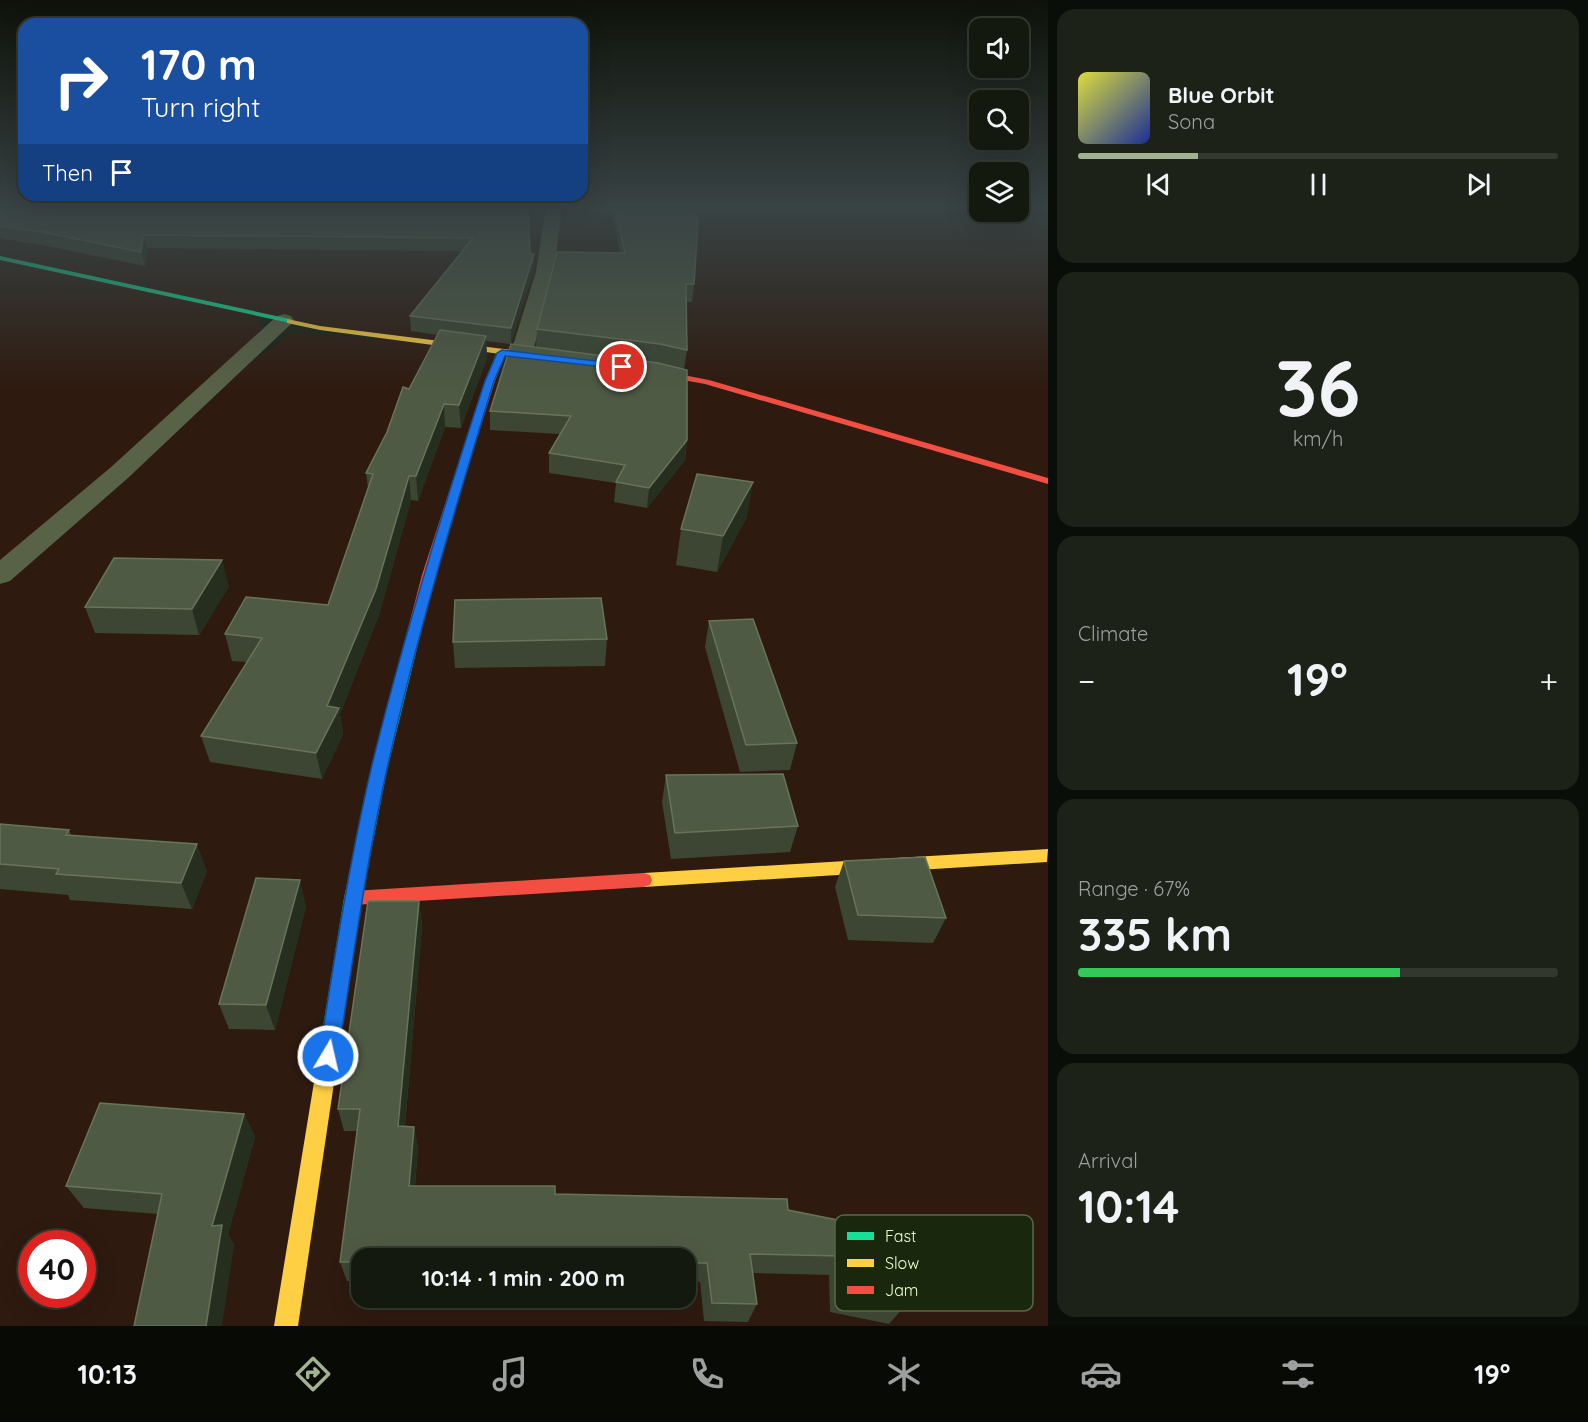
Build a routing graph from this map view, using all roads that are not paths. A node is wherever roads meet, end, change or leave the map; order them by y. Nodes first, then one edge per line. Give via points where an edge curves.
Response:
1 (48, 269) edge
2 (545, 269) edge
3 (284, 320) junction
4 (502, 353) junction
5 (522, 355) junction
6 (572, 360) edge
7 (626, 367) edge
8 (1048, 481) edge
9 (0, 575) edge
10 (1047, 855) edge
11 (353, 898) junction
12 (286, 1326) edge

1 - 3 street
2 - 5 street
3 - 4 street via 363,335
3 - 9 street via 119,473
4 - 5 street
4 - 11 street via 428,575 379,770
5 - 6 street
7 - 8 street via 706,382
10 - 11 street
11 - 12 street

